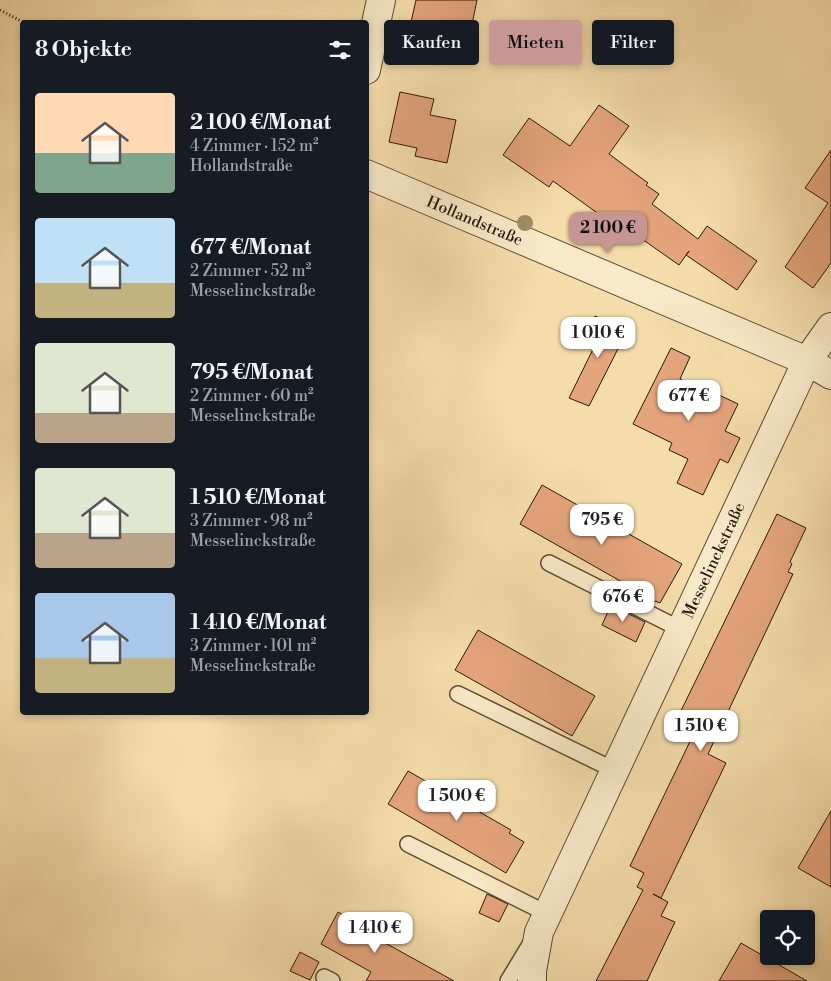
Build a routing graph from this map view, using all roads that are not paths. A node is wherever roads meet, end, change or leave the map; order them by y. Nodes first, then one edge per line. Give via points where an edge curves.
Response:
1 (381, 0) edge
2 (369, 56) edge
3 (369, 175) edge
4 (831, 327) edge
5 (807, 361) junction
6 (831, 375) edge
7 (549, 563) dead end
8 (680, 629) junction
9 (458, 694) dead end
10 (614, 770) junction
11 (408, 844) dead end
12 (543, 923) junction
13 (508, 981) edge
14 (532, 981) edge

1 - 2 street
3 - 5 street, Hollandstraße
4 - 5 street, Messelinckstraße
5 - 6 street, Hollandstraße
5 - 8 street, Messelinckstraße
7 - 8 lane
8 - 10 street, Messelinckstraße
9 - 10 lane
10 - 12 street, Messelinckstraße
11 - 12 lane
12 - 13 lane
12 - 14 street, Messelinckstraße

